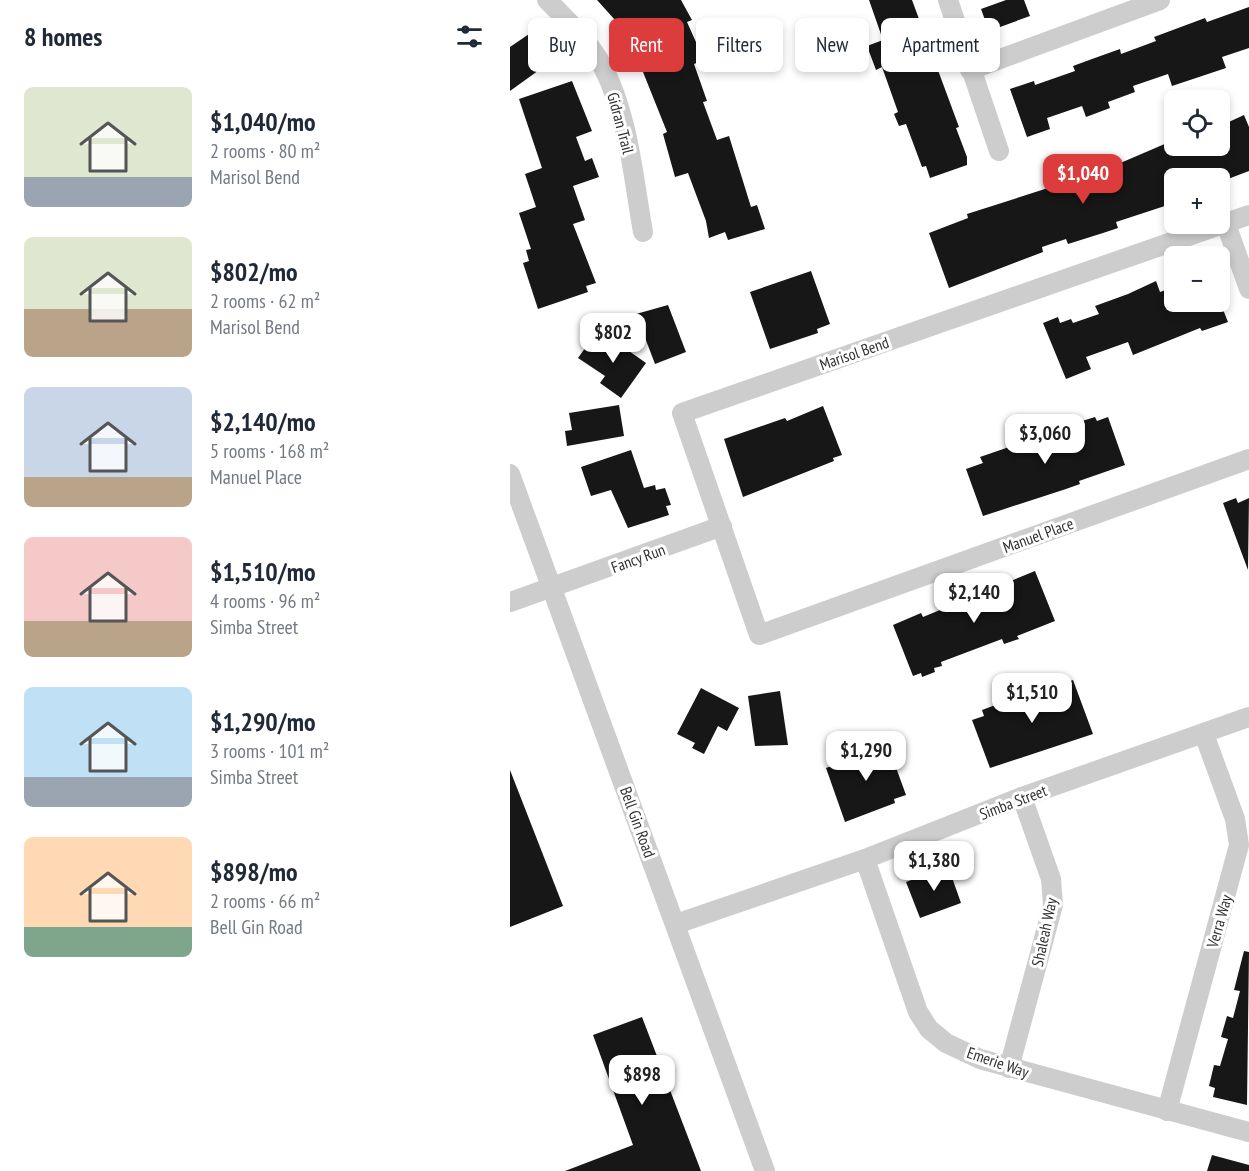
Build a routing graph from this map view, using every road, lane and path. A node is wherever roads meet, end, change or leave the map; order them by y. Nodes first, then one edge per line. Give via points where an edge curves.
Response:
1 (547, 0) edge
2 (948, 0) edge
3 (1160, 0) edge
4 (954, 18) edge
5 (1000, 59) edge
6 (971, 72) edge
7 (999, 152) dead end
8 (1249, 215) edge
9 (1230, 222) edge
10 (643, 232) dead end
11 (1197, 234) edge
12 (1230, 234) edge
13 (1249, 289) edge
14 (1249, 459) edge
15 (510, 474) edge
16 (722, 526) junction
17 (553, 588) junction
18 (510, 602) edge
19 (759, 636) joint
20 (1249, 717) edge
21 (1204, 734) junction
22 (1022, 797) junction
23 (864, 859) junction
24 (676, 924) junction
25 (1009, 1068) junction
26 (1167, 1110) junction
27 (1249, 1132) edge
28 (765, 1171) edge

1 - 10 street, Gidran Trail via 602,65 617,99
2 - 4 street
3 - 5 street
6 - 7 street
8 - 9 street, Marisol Bend
11 - 16 street, Marisol Bend via 682,413
12 - 13 street
14 - 19 street, Manuel Place
15 - 17 street, Bell Gin Road
16 - 17 street, Fancy Run
16 - 19 street, Marisol Bend
17 - 18 street, Fancy Run
17 - 24 street, Bell Gin Road
20 - 21 street, Simba Street
21 - 22 street, Simba Street
21 - 26 street, Verra Way via 1235,819 1239,845
22 - 23 street, Simba Street
22 - 25 street, Shaleah Way via 1051,879 1053,905
23 - 24 street, Simba Street
23 - 25 street, Emerie Way via 918,1012 929,1029 946,1042
24 - 28 street, Bell Gin Road
25 - 26 street, Emerie Way
26 - 27 street, Emerie Way

